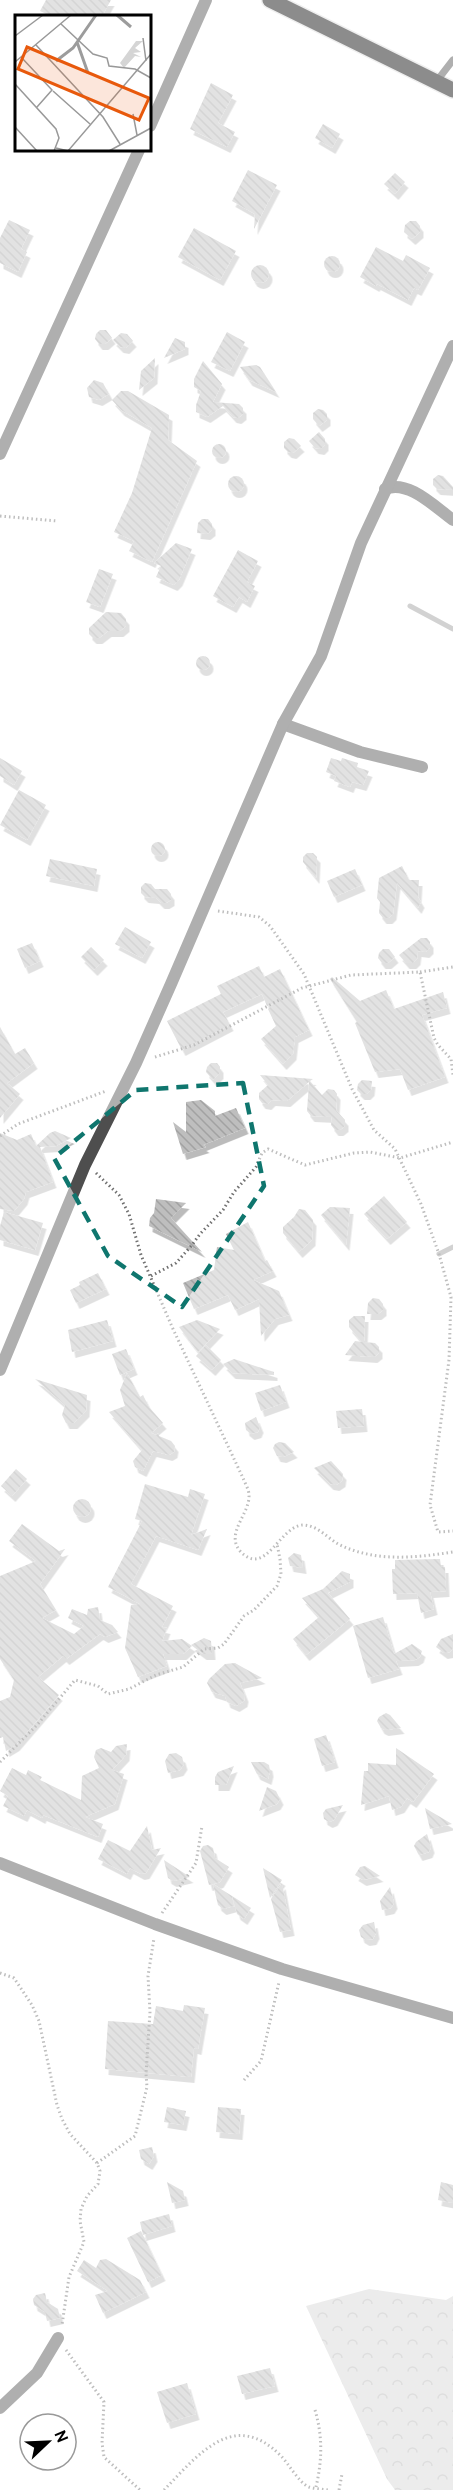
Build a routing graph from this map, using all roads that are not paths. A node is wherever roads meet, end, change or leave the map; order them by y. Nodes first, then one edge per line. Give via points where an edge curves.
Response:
1 (206, 0) edge
2 (270, 0) edge
3 (453, 60) edge
4 (436, 82) junction
5 (453, 90) edge
6 (152, 122) edge
7 (138, 152) edge
8 (453, 346) edge
9 (0, 454) edge
10 (385, 489) junction
11 (453, 520) edge
12 (283, 724) junction
13 (422, 767) dead end
14 (0, 1370) edge
15 (0, 1863) edge
16 (453, 2018) edge
17 (58, 2338) road end
18 (0, 2408) edge

1 - 6 street
2 - 4 main road
3 - 4 lane
4 - 5 main road
7 - 9 street
8 - 10 street
10 - 11 street via 394,485 406,488
10 - 12 street via 361,543 321,656
12 - 13 street via 360,752
12 - 14 street via 136,1063 85,1165
15 - 16 street via 282,1969
17 - 18 street via 37,2373

